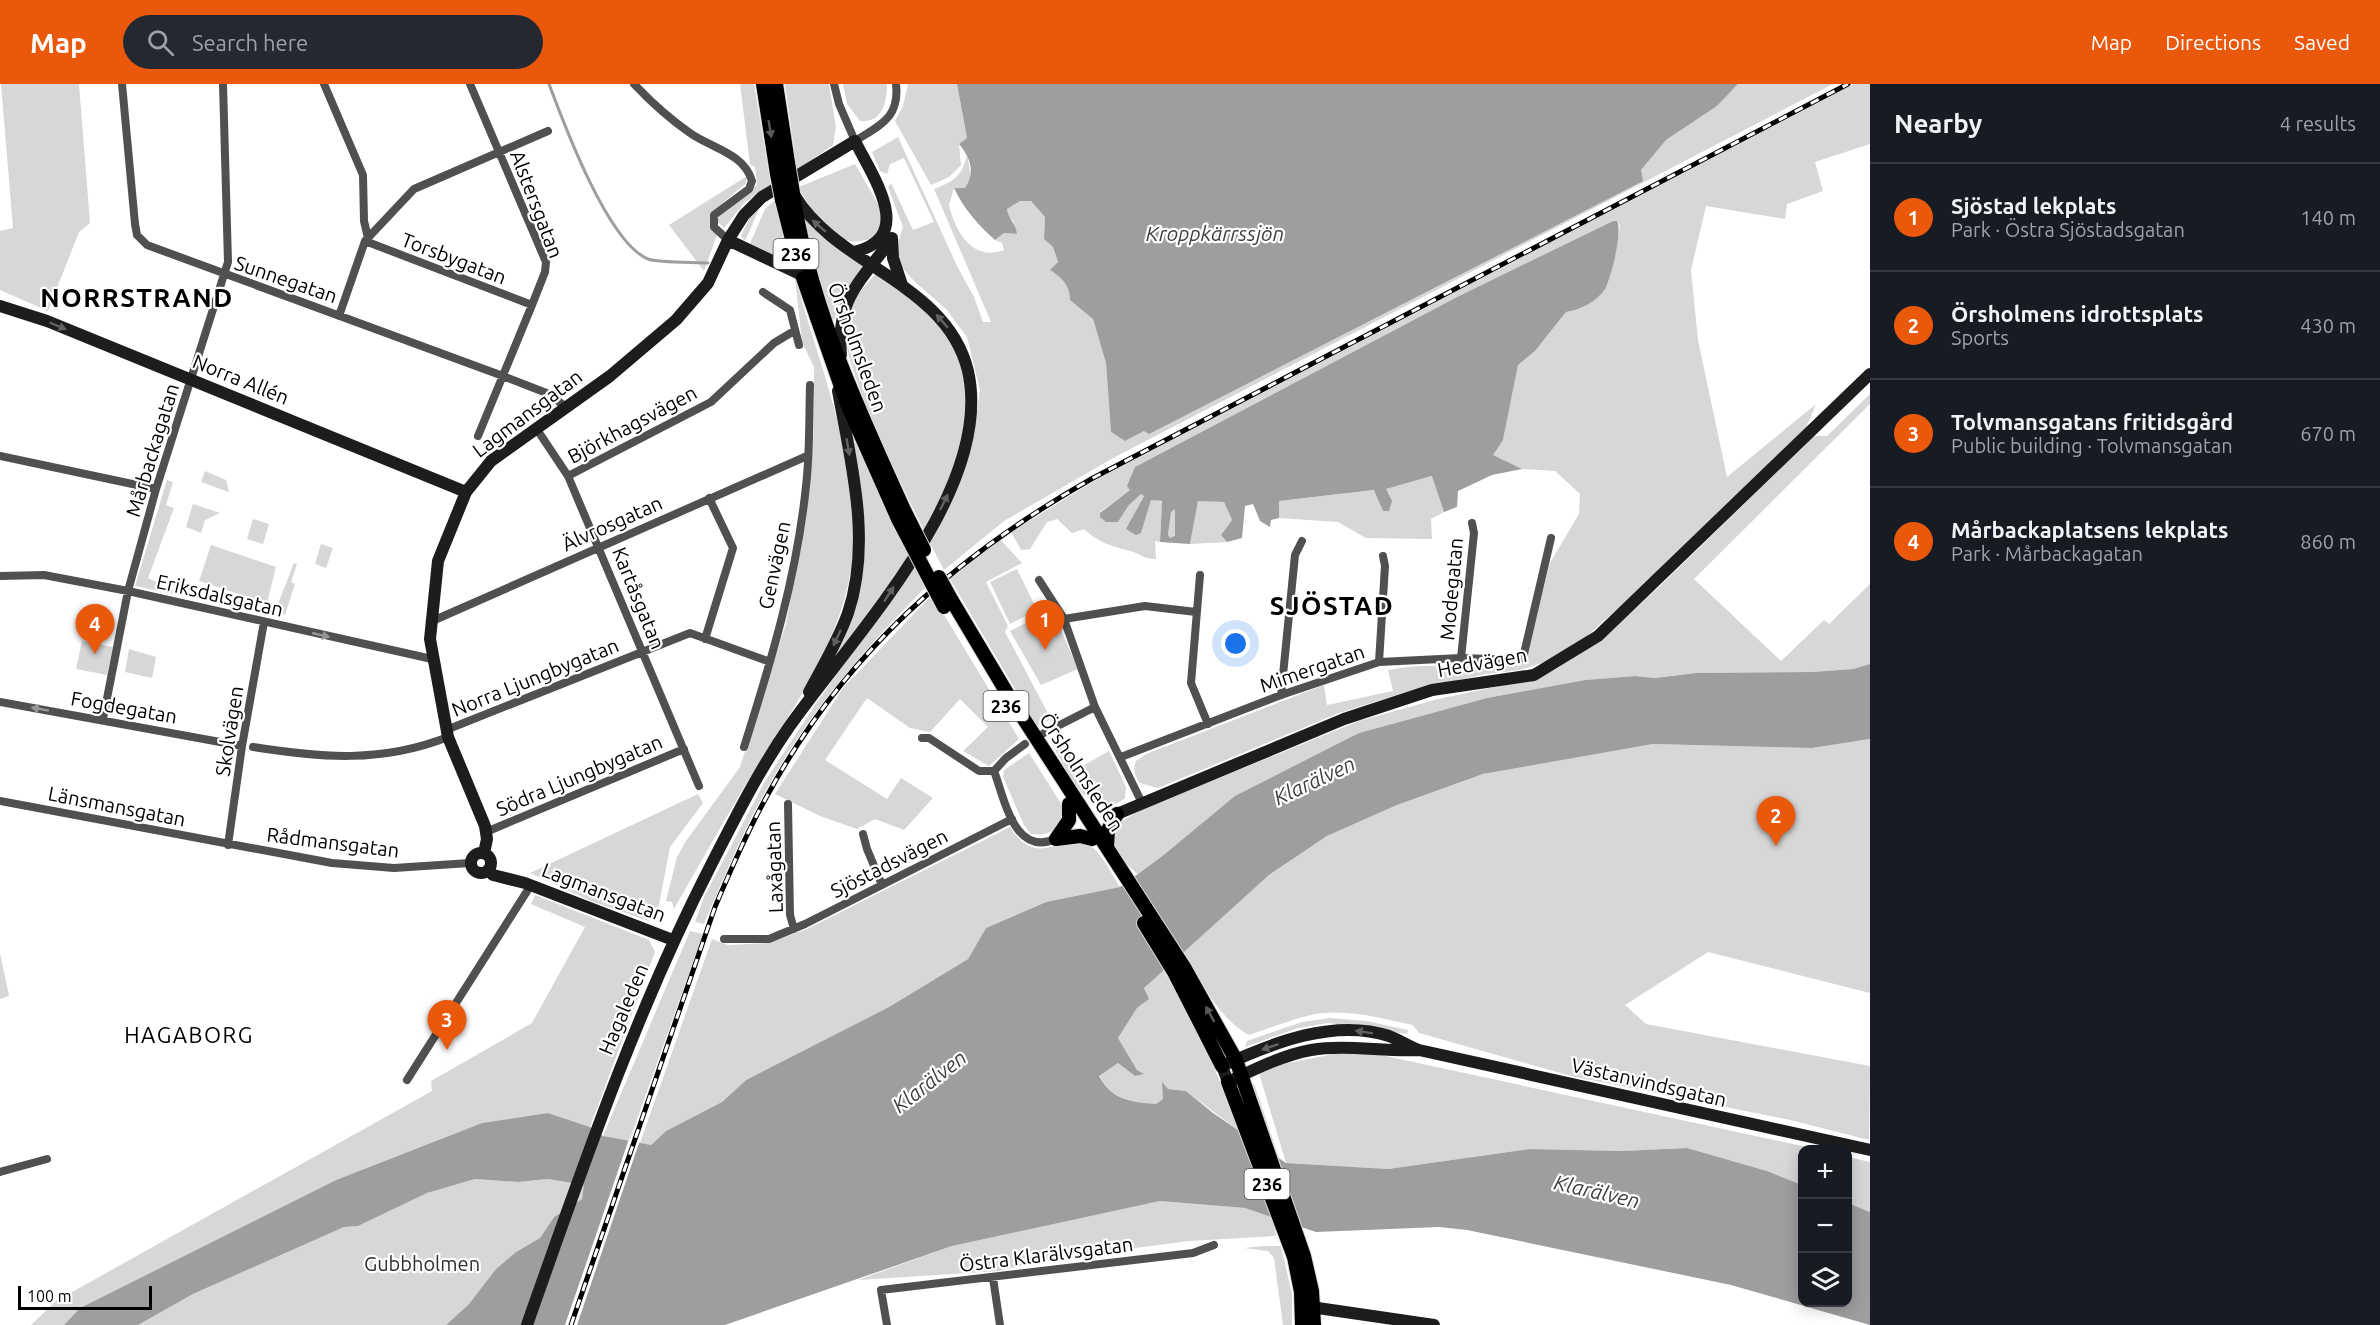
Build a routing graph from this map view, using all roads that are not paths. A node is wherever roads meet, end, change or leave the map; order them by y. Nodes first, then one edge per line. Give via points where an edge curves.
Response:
1 (122, 84) edge
2 (223, 84) edge
3 (324, 84) edge
4 (470, 84) edge
5 (634, 84) edge
6 (763, 84) edge
7 (776, 84) edge
8 (834, 84) edge
9 (896, 84) edge
10 (548, 131) dead end
11 (855, 141) junction
12 (500, 151) junction
13 (783, 172) junction
14 (787, 197) junction
15 (883, 199) junction
16 (367, 239) junction
17 (728, 240) junction
18 (891, 240) junction
19 (854, 252) junction
20 (872, 266) junction
21 (802, 275) junction
22 (225, 276) junction
23 (903, 286) junction
24 (763, 292) dead end
25 (532, 305) junction
26 (1, 307) edge
27 (339, 315) junction
28 (794, 331) junction
29 (799, 345) dead end
30 (837, 365) junction
31 (1870, 374) edge
32 (502, 376) junction
33 (191, 380) junction
34 (810, 385) dead end
35 (567, 408) junction
36 (536, 428) junction
37 (478, 436) dead end
38 (0, 456) edge
39 (807, 456) junction
40 (568, 476) junction
41 (156, 489) junction
42 (466, 492) junction
43 (710, 498) junction
44 (1472, 524) dead end
45 (1551, 538) dead end
46 (1302, 541) dead end
47 (599, 546) junction
48 (1383, 556) dead end
49 (1200, 575) dead end
50 (0, 576) edge
51 (1039, 580) dead end
52 (128, 591) junction
53 (947, 603) junction
54 (1196, 612) junction
55 (1064, 619) junction
56 (264, 622) junction
57 (430, 622) junction
58 (705, 639) junction
59 (643, 652) junction
60 (1461, 658) junction
61 (432, 660) junction
62 (770, 662) junction
63 (1379, 662) junction
64 (1281, 695) junction
65 (0, 702) edge
66 (1095, 707) junction
67 (102, 719) junction
68 (1208, 724) junction
69 (791, 725) junction
70 (1044, 733) dead end
71 (447, 734) junction
72 (922, 738) dead end
73 (1025, 744) dead end
74 (242, 746) junction
75 (253, 747) dead end
76 (744, 747) dead end
77 (684, 749) junction
78 (1121, 757) junction
79 (994, 771) junction
80 (699, 786) dead end
81 (0, 801) edge
82 (1142, 803) junction
83 (788, 804) dead end
84 (1069, 804) junction
85 (1083, 811) junction
86 (1117, 814) junction
87 (1012, 819) junction
88 (486, 832) junction
89 (863, 834) dead end
90 (1056, 839) junction
91 (1092, 839) junction
92 (228, 845) junction
93 (1107, 847) junction
94 (484, 853) junction
95 (470, 863) junction
96 (488, 870) junction
97 (1117, 871) junction
98 (531, 885) junction
99 (882, 885) junction
100 (794, 928) junction
101 (724, 939) dead end
102 (674, 940) junction
103 (1179, 970) junction
104 (1419, 1050) junction
105 (1236, 1060) junction
106 (1222, 1066) junction
107 (1241, 1075) junction
108 (407, 1080) dead end
109 (1228, 1082) junction
110 (1870, 1150) edge
111 (47, 1159) dead end
112 (0, 1172) edge
113 (1214, 1245) dead end
114 (1299, 1256) junction
115 (993, 1278) junction
116 (1309, 1306) junction
117 (527, 1325) edge
118 (886, 1325) edge
119 (1000, 1325) edge
120 (1302, 1325) edge
121 (1314, 1325) edge
122 (1434, 1325) edge

1 - 22 street, Sunnegatan via 137,235 147,245
2 - 22 street, Mårbackagatan via 229,245
3 - 16 street via 363,175
4 - 12 street, Alstersgatan
5 - 17 street via 691,134 727,152 747,171 752,180 749,189 714,214 714,227
6 -> 13 main road, Örsholmsleden / 236
7 - 13 main road, Örsholmsleden / 236
8 - 11 street
9 - 11 street, Lagmansgatan via 898,98 888,120
10 - 12 street
11 - 15 street
11 - 17 street, Lagmansgatan via 762,197
12 - 16 street via 414,189
12 - 25 street, Alstersgatan via 546,261
13 - 14 main road, Örsholmsleden / 236, bridge
19 -> 14 street
14 - 21 main road, Örsholmsleden / 236
14 - 30 main road, Örsholmsleden / 236
15 - 18 street via 893,221
15 - 19 street via 885,232 876,243
16 - 25 street, Torsbygatan
16 - 27 street
17 - 21 street
17 - 35 street, Lagmansgatan via 708,283 692,303
18 - 20 street
18 - 23 street via 894,265
19 - 20 street
20 - 23 street
20 - 30 street via 842,312
21 - 30 main road, Örsholmsleden / 236
22 - 27 street, Sunnegatan
22 - 33 street, Mårbackagatan
69 -> 23 street via 875,615 915,554 952,485 967,442 972,394 962,353 943,321
24 - 28 street via 790,310
25 - 32 street, Alstersgatan
26 -> 33 street, Norra Allén via 46,321
27 - 32 street, Sunnegatan
28 - 29 street
28 - 40 street, Björkhagsvägen via 774,343 711,402
30 - 53 main road, Örsholmsleden / 236, bridge via 902,515
30 -> 69 street via 858,512 857,564 839,635
31 - 82 street, Hedvägen via 1598,636 1563,659 1533,675 1432,690 1344,719
32 - 35 street, Sunnegatan via 549,394
32 - 37 street, Alstersgatan
33 - 41 street, Mårbackagatan
33 - 42 street, Norra Allén
34 - 39 street, Genvägen
35 - 36 street, Lagmansgatan
36 - 40 street, Kartåsgatan
36 - 42 street, Lagmansgatan via 482,469
38 - 41 street
39 - 43 street, Älvrosgatan
39 - 62 street, Genvägen via 795,553
40 - 47 street, Kartåsgatan
41 - 52 street, Mårbackagatan
42 - 57 street, Lagmansgatan via 438,561
43 - 47 street, Älvrosgatan
43 - 58 street via 733,548
44 - 60 street, Modegatan
45 - 60 street, Mimergatan via 1523,658
46 - 64 street via 1295,555
47 - 57 street, Älvrosgatan
47 - 59 street, Kartåsgatan
48 - 63 street
49 - 54 street
50 - 52 street, Eriksdalsgatan via 44,575
51 - 55 street
52 - 56 street, Eriksdalsgatan
52 - 67 street, Mårbackagatan
53 - 84 main road, Örsholmsleden / 236
53 - 85 main road, Örsholmsleden / 236
54 - 55 street via 1145,606
54 - 68 street via 1191,683
55 - 66 street
56 -> 61 street, Eriksdalsgatan
56 - 74 street, Skolvägen
57 - 61 street, Lagmansgatan
58 - 59 street, Norra Ljungbygatan via 690,633
58 - 62 street, Norra Ljungbygatan
59 - 71 street, Norra Ljungbygatan
59 - 77 street, Kartåsgatan
60 - 63 street, Mimergatan
61 - 71 street, Lagmansgatan
62 - 76 street, Genvägen
63 - 64 street, Mimergatan
64 - 68 street, Mimergatan
67 -> 65 street, Fogdegatan
66 - 70 street
66 - 78 street
67 - 74 street, Fogdegatan
68 - 78 street, Mimergatan
69 - 102 street, Hagaleden via 731,826
71 - 75 street via 396,752 360,756 325,757
71 - 88 street, Lagmansgatan
72 - 79 street via 929,738 979,771
73 - 79 street
74 - 92 street, Skolvägen
77 - 80 street, Kartåsgatan
77 - 88 street, Södra Ljungbygatan
78 - 82 street
79 - 87 street
81 - 92 street, Länsmansgatan
82 - 86 street, Hedvägen
83 - 100 street, Laxågatan via 790,915
84 - 90 main road via 1069,820
84 - 91 main road, Örsholmsleden / 236
85 - 86 main road
85 - 93 main road, Örsholmsleden / 236
86 - 93 main road via 1108,830
87 - 90 street via 1022,836 1033,843
87 - 99 street, Sjöstadsvägen
88 - 94 street, Lagmansgatan
89 - 99 street
90 - 91 main road
91 - 97 main road, Örsholmsleden / 236
92 - 95 street, Rådmansgatan via 332,863 383,867
93 - 97 main road, Örsholmsleden / 236
94 - 95 street via 474,854
94 - 96 street, Lagmansgatan via 491,860
95 - 96 street, Lagmansgatan via 477,873
96 - 98 street, Lagmansgatan
97 - 103 main road, Örsholmsleden / 236
98 - 102 street, Lagmansgatan
98 - 108 street
99 - 100 street, Sjöstadsvägen
100 - 101 street, Sjöstadsvägen via 769,939
102 - 117 street, Hagaleden via 609,1095
105 -> 103 main road, Örsholmsleden / 236
103 - 106 main road, Örsholmsleden / 236
104 -> 105 street, Västanvindsgatan via 1389,1036 1355,1030 1305,1035
104 - 107 street, Västanvindsgatan via 1311,1050
104 - 110 street, Västanvindsgatan
105 - 106 street, Västanvindsgatan
105 - 107 main road, Örsholmsleden / 236
106 - 109 street, Örsholmsleden / 236
107 - 109 street, Västanvindsgatan
107 - 114 main road, Örsholmsleden / 236
109 - 114 main road, Örsholmsleden / 236
111 - 112 street
113 - 115 street, Östra Klarälvsgatan via 1193,1253
114 - 116 main road, Örsholmsleden / 236
115 - 118 street, Östra Klarälvsgatan via 881,1290
115 - 119 street
116 - 120 main road, 236
116 - 121 main road, 236
116 - 122 street

